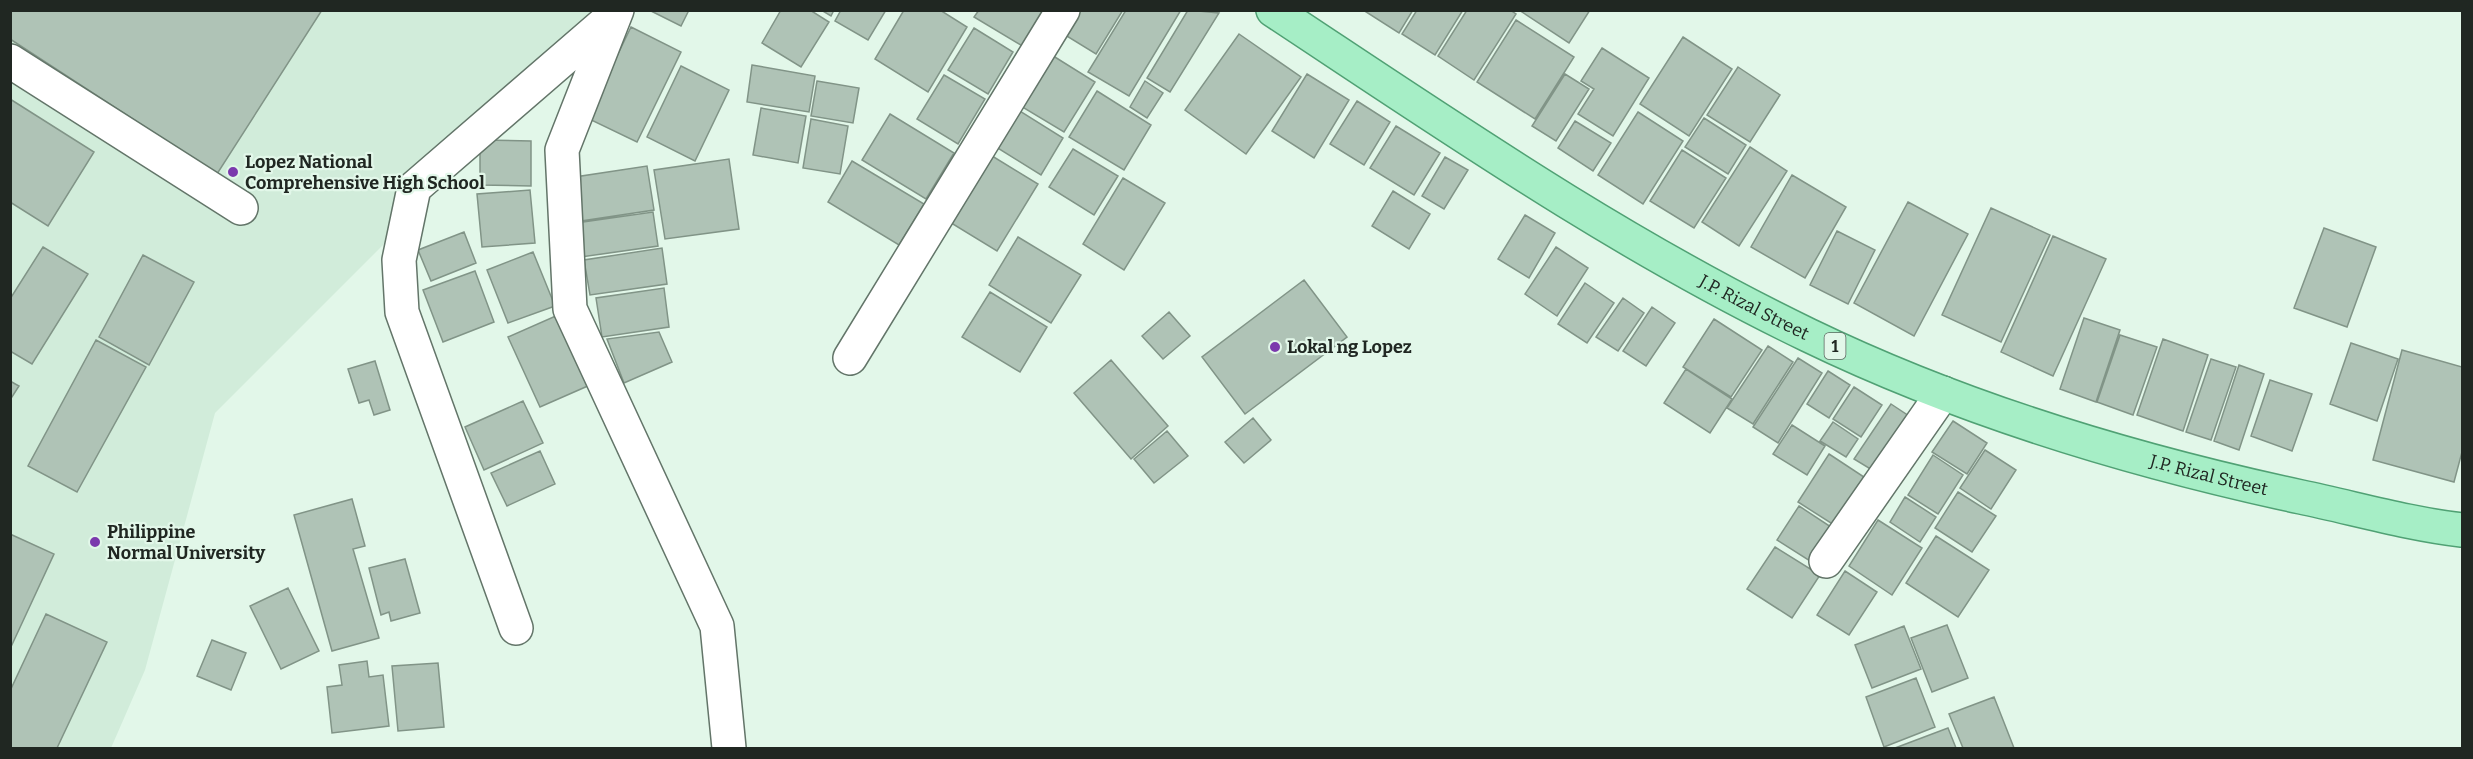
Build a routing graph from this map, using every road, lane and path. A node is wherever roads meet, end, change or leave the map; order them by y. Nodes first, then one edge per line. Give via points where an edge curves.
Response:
1 (1063, 10) edge
2 (1273, 10) edge
3 (617, 12) edge
4 (10, 61) edge
5 (241, 208) dead end
6 (850, 358) dead end
7 (1943, 393) junction
8 (2463, 530) edge
9 (1826, 561) dead end
10 (516, 628) dead end
11 (729, 748) edge

1 - 6 street
2 - 7 main road, J.P. Rizal Street / 1 via 1527,178 1678,267 1809,335
3 - 10 street via 414,188 399,260 402,312
3 - 11 street via 562,150 570,309 717,627
4 - 5 street
7 - 8 main road, J.P. Rizal Street / 1 via 2090,442 2239,483
7 - 9 street

